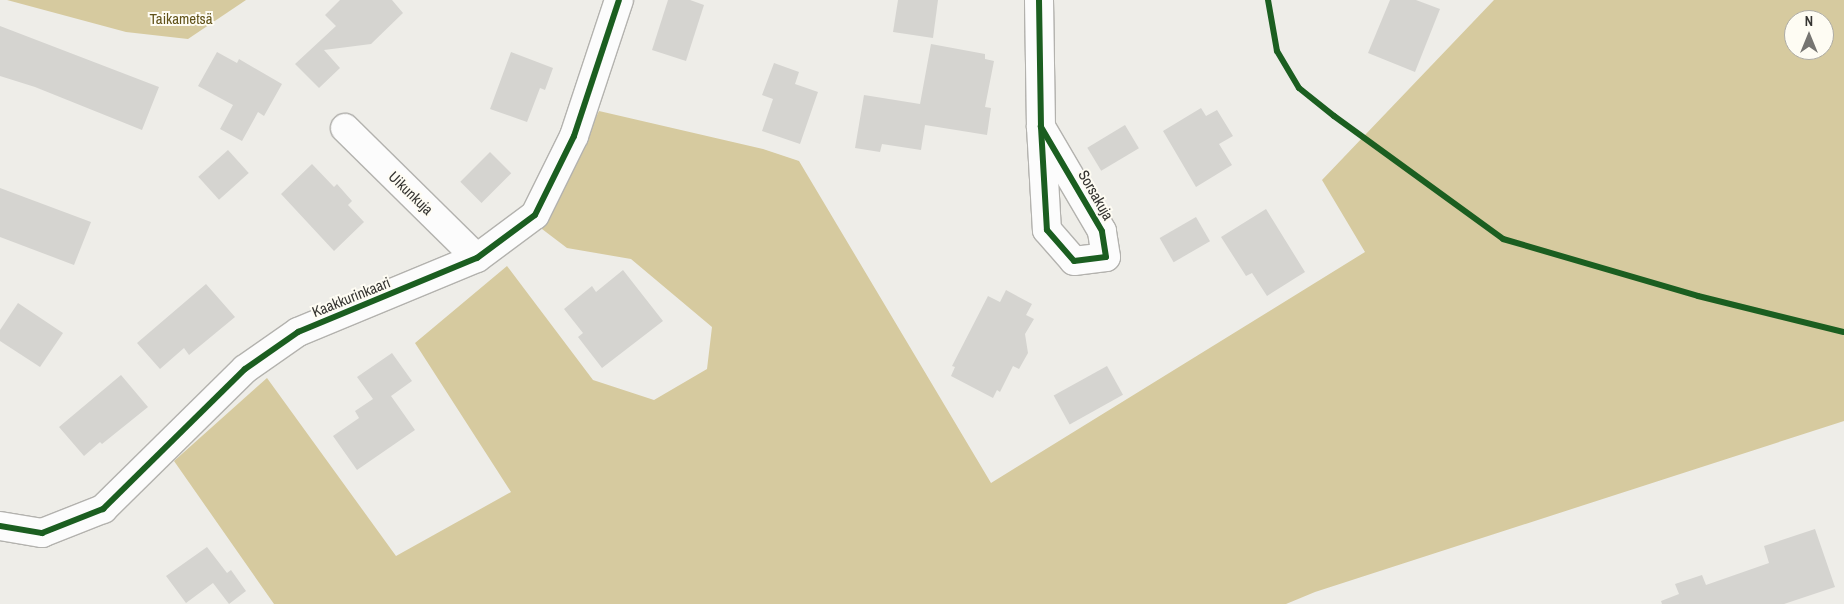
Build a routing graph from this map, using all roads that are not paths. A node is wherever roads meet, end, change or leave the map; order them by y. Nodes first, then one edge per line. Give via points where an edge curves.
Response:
1 (619, 0) edge
2 (1039, 0) edge
3 (1041, 127) dead end
4 (345, 128) dead end
5 (477, 258) junction
6 (0, 526) edge

1 - 5 street, Kaakkurinkaari via 574,136 535,215
2 - 3 street
4 - 5 street, Uikunkuja
5 - 6 street, Kaakkurinkaari via 298,332 245,369 103,509 42,533

